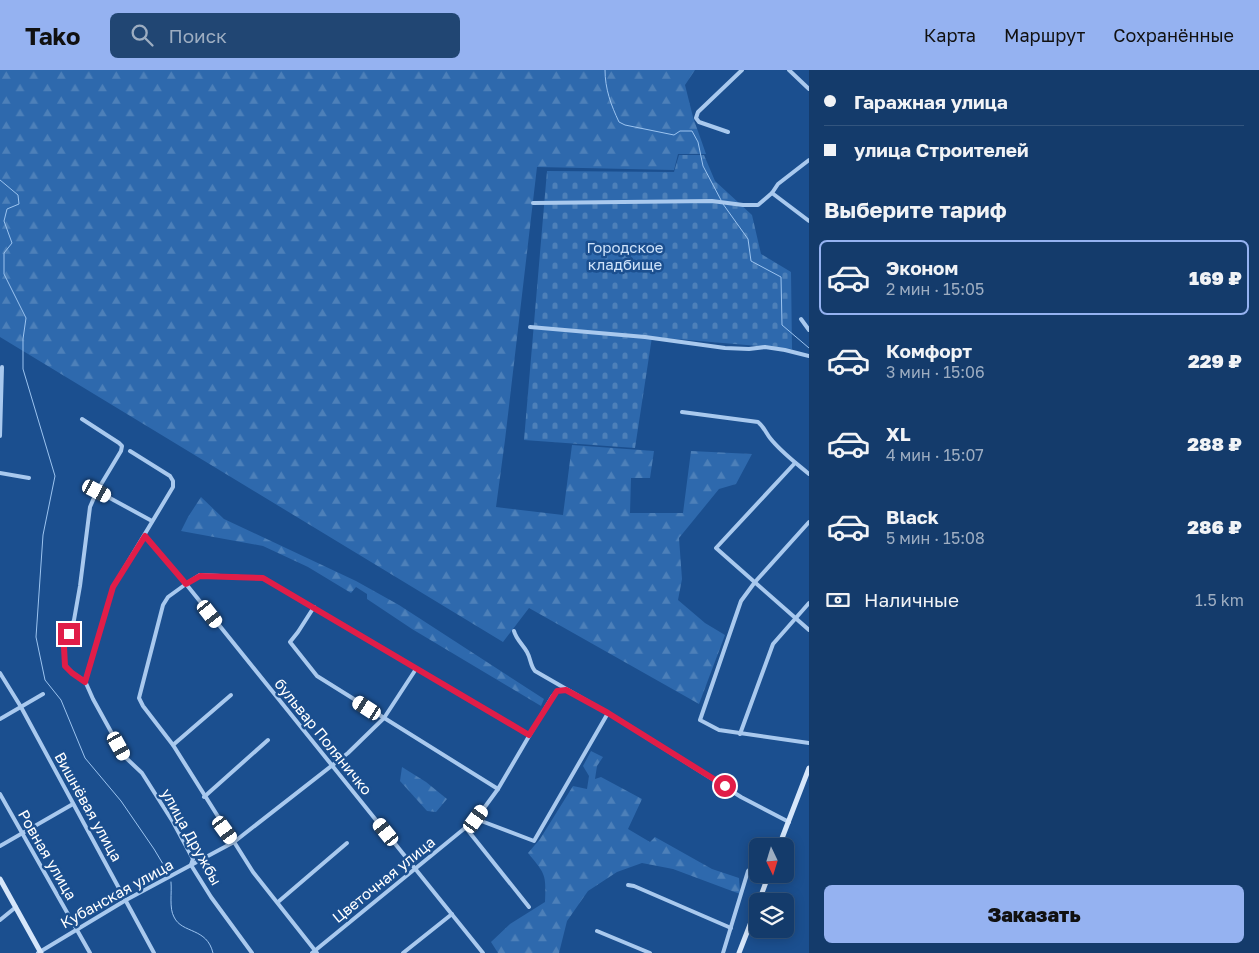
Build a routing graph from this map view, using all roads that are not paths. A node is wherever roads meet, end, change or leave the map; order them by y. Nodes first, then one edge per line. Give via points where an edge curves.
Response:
1 (742, 70) edge
2 (790, 70) edge
3 (809, 89) edge
4 (728, 132) dead end
5 (809, 160) edge
6 (772, 193) junction
7 (533, 203) dead end
8 (809, 221) edge
9 (801, 319) dead end
10 (530, 327) dead end
11 (809, 330) edge
12 (809, 356) edge
13 (2, 367) dead end
14 (682, 412) dead end
15 (82, 418) dead end
16 (0, 436) edge
17 (130, 451) dead end
18 (795, 463) junction
19 (0, 473) edge
20 (809, 474) edge
21 (29, 478) dead end
22 (97, 491) junction
23 (152, 521) junction
24 (809, 522) edge
25 (145, 536) junction
26 (755, 582) junction
27 (186, 584) junction
28 (809, 603) edge
29 (314, 607) junction
30 (795, 618) junction
31 (809, 630) edge
32 (514, 631) dead end
33 (416, 669) junction
34 (0, 673) edge
35 (85, 682) junction
36 (566, 690) junction
37 (43, 694) dead end
38 (231, 695) dead end
39 (21, 707) junction
40 (608, 713) junction
41 (384, 718) junction
42 (0, 719) edge
43 (740, 734) junction
44 (529, 735) junction
45 (268, 740) dead end
46 (809, 743) edge
47 (173, 745) junction
48 (331, 766) junction
49 (809, 768) edge
50 (498, 789) junction
51 (0, 794) edge
52 (204, 797) junction
53 (73, 804) junction
54 (476, 819) junction
55 (789, 822) junction
56 (466, 828) junction
57 (22, 833) junction
58 (782, 838) edge
59 (234, 842) junction
60 (347, 843) dead end
61 (0, 846) edge
62 (191, 865) junction
63 (416, 868) junction
64 (749, 870) edge
65 (0, 879) edge
66 (628, 885) dead end
67 (126, 900) junction
68 (278, 902) junction
69 (16, 907) junction
70 (529, 907) dead end
71 (452, 914) junction
72 (0, 920) edge
73 (749, 927) edge
74 (731, 928) junction
75 (76, 929) junction
76 (597, 931) dead end
77 (40, 952) edge
78 (315, 952) edge
79 (90, 953) edge
80 (154, 953) edge
81 (252, 953) edge
82 (403, 953) edge
83 (483, 953) edge
84 (650, 953) edge
85 (723, 953) edge
86 (739, 953) edge

1 - 4 street via 698,112 696,118 698,122
2 - 3 street
5 - 6 street via 778,184
6 - 7 street via 758,205 712,202
6 - 8 street
9 - 11 street
10 - 12 street via 645,336 724,348 765,347
13 - 16 street
14 - 18 street via 758,422
15 - 22 street via 122,446
17 - 23 street via 173,480 173,487
18 - 20 street
18 - 26 street via 716,548
19 - 21 street
22 - 23 street
22 - 35 street via 90,507 74,620 64,647 65,666
23 - 25 street
24 - 26 street
25 - 27 street, бульвар Поляничко
25 - 35 street via 113,587
26 - 30 street
26 - 43 street via 741,601 700,720 719,730
27 - 29 street via 200,576 263,578
27 - 47 street via 168,597 163,605 139,698
27 - 48 street, бульвар Поляничко
28 - 30 street
29 - 33 street
29 - 41 street via 290,642 317,676
30 - 31 street
30 - 43 street via 773,644
32 - 36 street via 535,671
33 - 41 street, Кубанская улица
33 - 44 street
34 - 39 street, Вишнёвая улица
35 - 62 street, улица Дружбы via 125,757 142,773 173,822 193,859
36 - 40 street
36 - 44 street, Цветочная улица via 557,691
37 - 39 street
38 - 47 street
39 - 42 street
39 - 53 street, Вишнёвая улица
40 - 54 street via 534,841
40 - 55 street
41 - 48 street, Кубанская улица
41 - 50 street
43 - 46 street
44 - 50 street, Цветочная улица
45 - 52 street
47 - 52 street
48 - 59 street, Кубанская улица
48 - 63 street, бульвар Поляничко
49 - 55 street
50 - 54 street, Цветочная улица
51 - 57 street, Ровная улица
52 - 59 street
53 - 57 street
53 - 67 street, Вишнёвая улица
54 - 56 street, Цветочная улица
55 - 58 street
56 - 63 street, Цветочная улица
56 - 70 street
57 - 61 street
57 - 75 street, Ровная улица
59 - 62 street, Кубанская улица
59 - 68 street
60 - 68 street
62 - 67 street, Кубанская улица
62 - 81 street, улица Дружбы
63 - 71 street, бульвар Поляничко
63 - 78 street, Цветочная улица
64 - 74 street
65 - 69 street
66 - 74 street
67 - 75 street, Кубанская улица
67 - 80 street, Вишнёвая улица
68 - 78 street
69 - 72 street
69 - 77 street
71 - 82 street
71 - 83 street, бульвар Поляничко
73 - 86 street
74 - 85 street
75 - 77 street, Кубанская улица
75 - 79 street, Ровная улица
76 - 84 street

